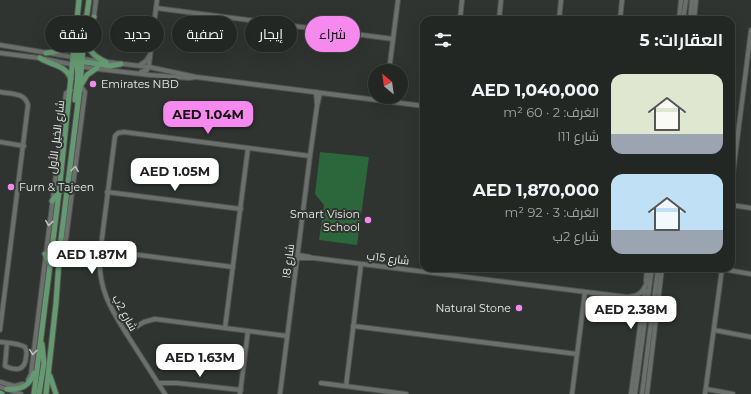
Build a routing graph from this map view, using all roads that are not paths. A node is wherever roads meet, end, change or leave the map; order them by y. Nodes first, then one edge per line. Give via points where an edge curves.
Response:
1 (79, 0) edge
2 (89, 0) edge
3 (96, 0) edge
4 (157, 0) edge
5 (398, 0) edge
6 (462, 0) edge
7 (501, 0) edge
8 (561, 0) edge
9 (622, 0) edge
10 (681, 0) edge
11 (686, 0) edge
12 (692, 0) edge
13 (696, 0) edge
14 (156, 8) junction
15 (78, 15) junction
16 (87, 16) edge
17 (94, 16) edge
18 (460, 16) edge
19 (499, 16) edge
20 (559, 16) edge
21 (620, 16) edge
22 (679, 16) edge
23 (684, 16) edge
24 (690, 16) edge
25 (694, 16) edge
26 (751, 30) edge
27 (393, 39) junction
28 (0, 45) edge
29 (80, 52) edge
30 (91, 52) edge
31 (0, 53) edge
32 (46, 53) junction
33 (150, 54) junction
34 (40, 58) junction
35 (78, 62) junction
36 (106, 62) junction
37 (121, 64) junction
38 (390, 64) edge
39 (139, 66) junction
40 (149, 67) junction
41 (97, 68) junction
42 (134, 73) junction
43 (196, 77) junction
44 (71, 82) junction
45 (80, 86) junction
46 (71, 90) junction
47 (0, 92) edge
48 (318, 92) junction
49 (368, 97) edge
50 (408, 103) edge
51 (420, 105) edge
52 (77, 110) junction
53 (0, 142) edge
54 (24, 146) junction
55 (248, 148) junction
56 (310, 156) junction
57 (735, 157) edge
58 (60, 192) junction
59 (107, 192) junction
60 (52, 201) junction
61 (735, 206) edge
62 (751, 208) edge
63 (241, 209) junction
64 (60, 247) junction
65 (100, 250) junction
66 (45, 254) junction
67 (298, 256) junction
68 (361, 264) junction
69 (50, 266) junction
70 (233, 267) junction
71 (420, 269) edge
72 (735, 271) edge
73 (441, 272) edge
74 (647, 272) edge
75 (650, 272) edge
76 (651, 272) edge
77 (658, 272) edge
78 (662, 272) edge
79 (722, 272) edge
80 (751, 274) edge
81 (645, 286) junction
82 (585, 292) junction
83 (627, 298) junction
84 (642, 312) junction
85 (353, 326) junction
86 (225, 328) junction
87 (0, 330) edge
88 (714, 330) junction
89 (248, 331) junction
90 (126, 333) junction
91 (288, 336) junction
92 (751, 337) edge
93 (0, 342) edge
94 (41, 342) junction
95 (7, 343) junction
96 (577, 354) junction
97 (649, 355) junction
98 (39, 359) junction
99 (636, 370) junction
100 (49, 373) junction
101 (158, 383) junction
102 (321, 383) dead end
103 (346, 386) junction
104 (2, 388) edge
105 (240, 392) edge
106 (706, 392) edge
107 (21, 394) edge
108 (34, 394) edge
109 (39, 394) edge
110 (46, 394) edge
111 (56, 394) edge
112 (165, 394) edge
113 (280, 394) edge
114 (406, 394) edge
115 (572, 394) edge
116 (631, 394) edge
117 (635, 394) edge
118 (642, 394) edge
119 (647, 394) edge
120 (734, 394) edge

1 - 15 main road, شارع الخيل الأول
2 - 16 main road, شارع الخيل الأول
3 - 17 street
4 - 14 street
5 - 27 street
6 - 18 street
7 - 19 street
8 - 20 street
9 - 21 street
10 - 22 street
11 - 23 street
12 - 24 street
13 - 25 street
14 - 27 street
14 - 33 street
15 - 32 main road via 68,45 59,51
15 - 35 main road, شارع الخيل الأول
26 - 57 street
27 - 38 street
28 - 32 street
29 - 35 main road, شارع الخيل الأول
30 - 36 main road
31 - 34 street
32 - 35 street
33 - 39 street
33 - 40 street
34 - 35 street
34 - 44 main road via 63,68
35 - 36 street
35 - 37 main road via 110,66
35 - 41 street
35 - 44 main road, شارع الخيل الأول
35 - 45 main road, شارع الخيل الأول
35 - 52 main road via 75,103
36 - 37 street
37 - 39 street
39 - 40 street
40 - 42 street via 145,72
40 - 43 street
41 - 42 street
41 - 45 main road via 87,75
42 - 43 street
43 - 48 street
44 - 46 main road, شارع الخيل الأول
45 - 52 main road, شارع الخيل الأول
64 -> 45 street via 66,239 80,132 84,92
46 - 58 main road, شارع الخيل الأول
46 - 60 street via 66,93
47 - 54 street via 22,96 28,102
48 - 49 street
48 - 56 street, شارع 8ا
50 - 51 street
52 - 64 main road, شارع الخيل الأول
53 - 54 street
54 - 87 street
55 - 56 street
55 - 59 street, شارع 2ب via 120,132 115,136
55 - 63 street
56 - 67 street, شارع 8ا
58 - 60 main road
58 - 69 main road, شارع الخيل الأول
59 - 63 street
59 - 65 street, شارع 2ب
60 -> 66 street
61 - 62 street
63 - 70 street
64 - 100 main road, شارع الخيل الأول
65 - 70 street
65 - 90 street, شارع 2ب via 100,275 105,294
66 - 69 main road
66 -> 104 street via 30,376 19,386
67 - 68 street, شارع 15ب
67 - 91 street, شارع 8ا
68 - 71 street, شارع 15ب
68 - 85 street
69 - 94 main road, شارع الخيل الأول
70 - 86 street
72 - 80 street
73 - 82 street, شارع 15ب
74 - 81 street
75 - 81 street
76 - 99 street
77 - 97 street
78 - 97 street
79 - 88 street
81 - 83 street via 639,295
81 - 84 street
82 - 83 street, شارع 15ب
82 - 96 street
83 - 84 street via 638,302
84 - 99 street
85 - 96 street
85 - 103 street
86 - 89 street
86 - 90 street via 155,319 144,322
88 - 92 street
88 - 106 street
89 - 91 street
89 - 105 street
90 - 101 street, شارع 2ب
91 - 113 street, شارع 8ا
93 - 95 street
94 - 98 main road, شارع الخيل الأول
94 - 109 main road via 44,363
95 - 95 street via 26,348 23,367 17,369 5,366
96 - 115 street
97 - 118 street
97 - 119 street
98 - 104 main road via 28,385 18,390
98 - 108 main road, شارع الخيل الأول
99 - 116 street
99 - 117 street
100 - 110 main road, شارع الخيل الأول
100 - 111 main road
101 - 105 street via 177,383
101 - 112 street, شارع 2ب
102 - 103 street
103 - 114 street
104 - 107 street
106 - 120 street

